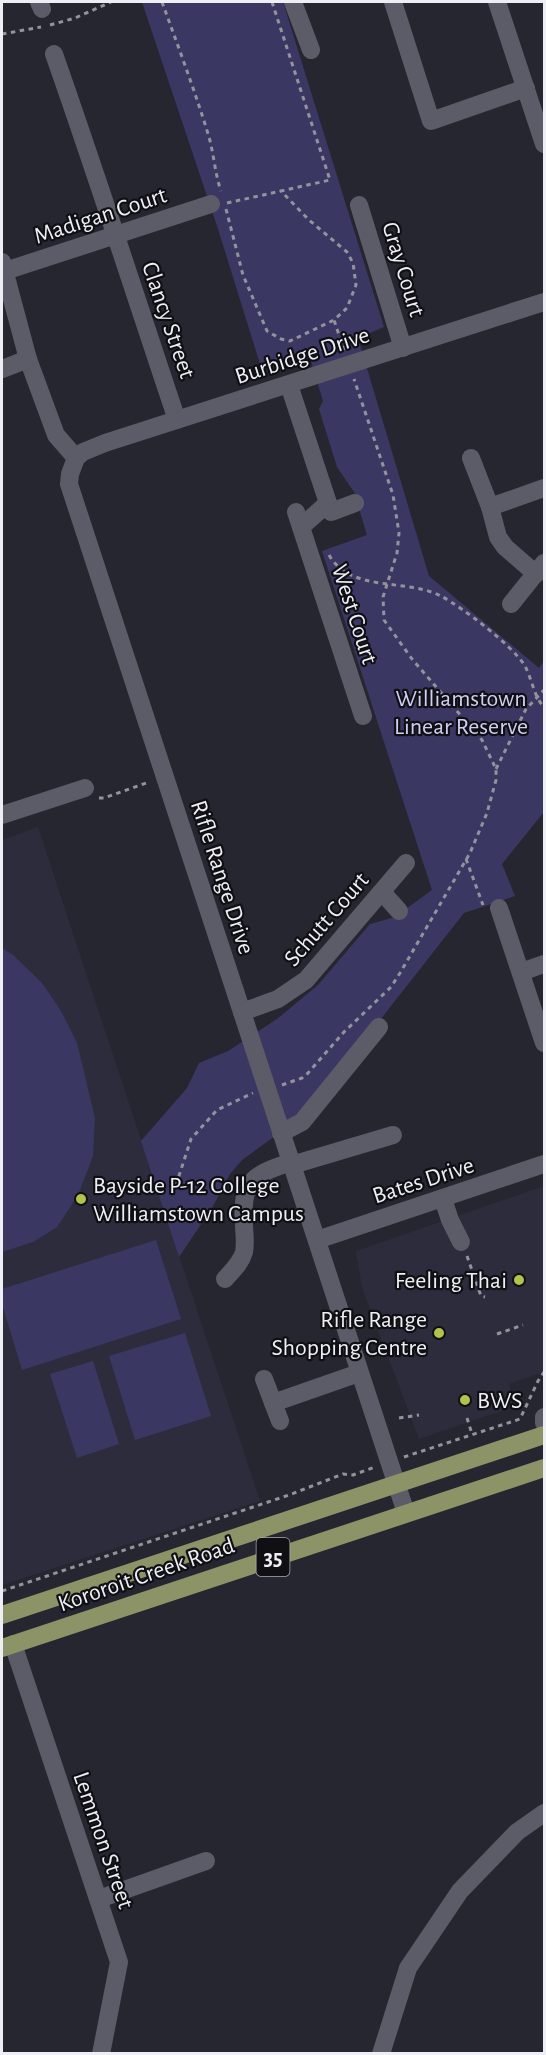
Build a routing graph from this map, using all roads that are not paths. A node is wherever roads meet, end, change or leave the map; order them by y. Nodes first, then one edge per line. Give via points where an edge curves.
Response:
1 (292, 2) edge
2 (393, 2) edge
3 (497, 2) edge
4 (311, 50) dead end
5 (54, 54) dead end
6 (526, 87) junction
7 (540, 114) edge
8 (544, 144) edge
9 (218, 204) road end
10 (359, 205) dead end
11 (114, 236) junction
12 (3, 266) edge
13 (544, 302) edge
14 (403, 348) junction
15 (28, 360) junction
16 (2, 369) edge
17 (289, 385) junction
18 (177, 420) junction
19 (76, 458) junction
20 (471, 458) dead end
21 (544, 488) edge
22 (328, 503) junction
23 (356, 503) dead end
24 (498, 504) junction
25 (540, 568) edge
26 (511, 604) dead end
27 (363, 716) dead end
28 (85, 788) dead end
29 (2, 815) edge
30 (406, 863) dead end
31 (382, 892) junction
32 (492, 909) road end
33 (399, 910) dead end
34 (544, 964) edge
35 (520, 972) junction
36 (242, 1012) junction
37 (379, 1027) dead end
38 (544, 1043) edge
39 (281, 1133) junction
40 (393, 1135) dead end
41 (292, 1164) junction
42 (544, 1164) edge
43 (443, 1199) junction
44 (317, 1240) junction
45 (461, 1242) dead end
46 (225, 1279) dead end
47 (359, 1373) junction
48 (264, 1379) dead end
49 (273, 1403) junction
50 (544, 1418) edge
51 (280, 1421) dead end
52 (544, 1423) edge
53 (544, 1435) edge
54 (544, 1468) edge
55 (397, 1483) junction
56 (406, 1513) junction
57 (2, 1615) edge
58 (7, 1646) edge
59 (544, 1813) edge
60 (206, 1861) dead end
61 (99, 1899) junction
62 (101, 2054) edge
63 (381, 2054) edge

1 - 4 street
2 - 6 street via 431,121
3 - 6 street
5 - 11 street, Clancy Street
6 - 7 street
7 - 8 street
9 - 11 street, Madigan Court
10 - 14 street, Gray Court
11 - 12 street, Madigan Court
11 - 18 street, Clancy Street
12 - 15 street
13 - 14 street, Burbidge Drive
14 - 17 street, Burbidge Drive
15 - 16 street
15 - 19 street via 56,435
17 - 18 street, Burbidge Drive
17 - 22 street
18 - 19 street, Burbidge Drive via 105,443
19 - 36 street, Rifle Range Drive via 69,484
20 - 24 street
21 - 24 street
22 - 23 street via 331,512
22 - 27 street, West Court via 298,519
24 - 25 street via 500,540
25 - 26 street
28 - 29 street
30 - 31 street, Schutt Court
31 - 33 street
31 - 36 street, Schutt Court via 306,980 278,999
32 - 35 street
34 - 35 street
35 - 38 street
36 - 39 street, Rifle Range Drive
37 - 39 street via 302,1122
39 - 41 street, Rifle Range Drive
40 - 41 street
41 - 44 street, Rifle Range Drive
41 - 46 street via 263,1172 245,1192 242,1206 247,1266
42 - 43 street, Bates Drive
43 - 44 street, Bates Drive
43 - 45 street
44 - 47 street, Rifle Range Drive
47 - 49 street
47 - 55 street, Rifle Range Drive
48 - 49 street
49 - 51 street
50 - 52 street
53 - 55 main road, Kororoit Creek Road / 35
54 - 56 main road, Kororoit Creek Road / 35
55 - 56 street, Rifle Range Drive
55 - 57 main road, Kororoit Creek Road / 35
56 - 58 main road, Kororoit Creek Road / 35
58 - 61 street, Lemmon Street
59 - 63 street via 517,1832 460,1891 408,1968
60 - 61 street
61 - 62 street, Lemmon Street via 119,1962

